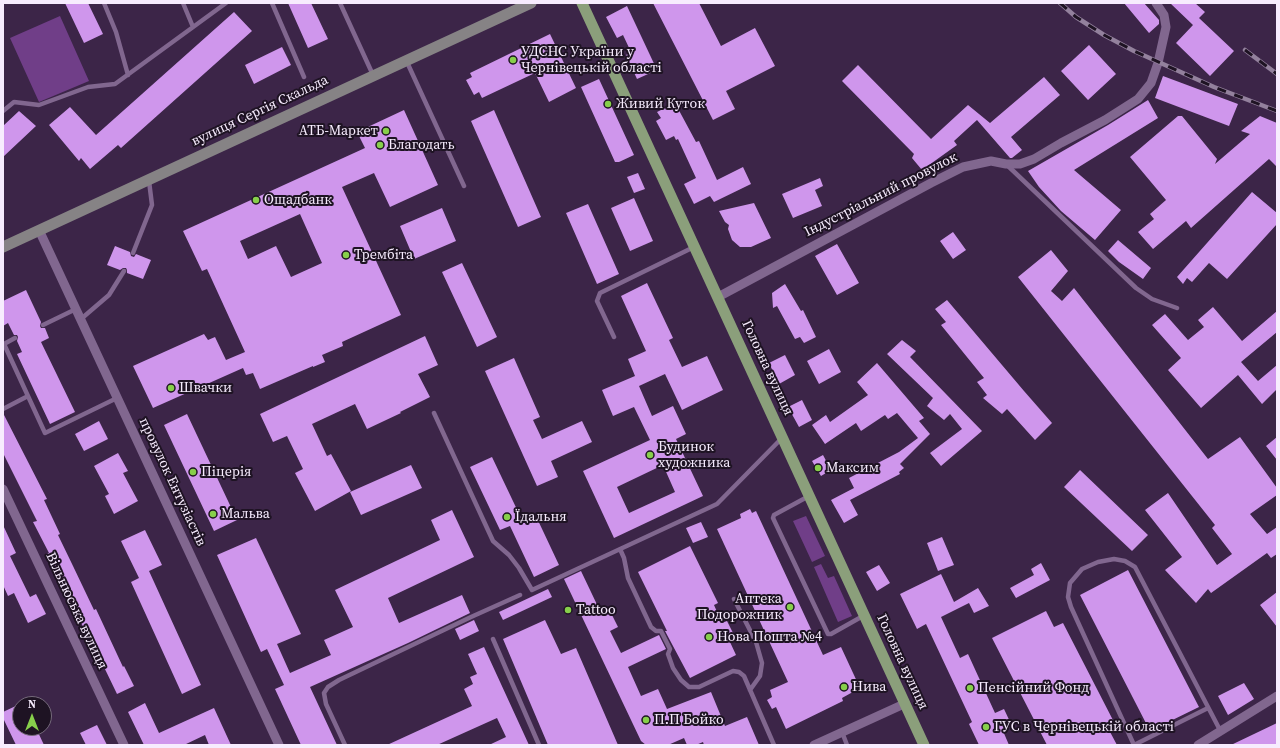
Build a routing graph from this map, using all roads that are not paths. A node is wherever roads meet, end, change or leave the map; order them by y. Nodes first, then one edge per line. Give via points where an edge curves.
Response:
1 (104, 3) edge
2 (184, 3) edge
3 (226, 3) edge
4 (272, 3) edge
5 (340, 3) edge
6 (531, 3) edge
7 (582, 3) edge
8 (1156, 3) edge
9 (193, 27) junction
10 (406, 60) junction
11 (128, 75) junction
12 (373, 75) junction
13 (304, 77) dead end
14 (3, 111) edge
15 (1006, 164) junction
16 (148, 179) junction
17 (464, 186) dead end
18 (39, 230) junction
19 (3, 247) edge
20 (694, 247) junction
21 (133, 253) dead end
22 (124, 271) dead end
23 (718, 297) junction
24 (1177, 308) dead end
25 (76, 309) junction
26 (82, 319) junction
27 (43, 325) dead end
28 (614, 337) dead end
29 (15, 338) dead end
30 (4, 344) edge
31 (28, 396) junction
32 (117, 398) junction
33 (3, 409) edge
34 (434, 413) dead end
35 (782, 438) junction
36 (3, 489) edge
37 (809, 496) junction
38 (620, 549) junction
39 (520, 596) dead end
40 (734, 599) dead end
41 (864, 615) junction
42 (493, 639) dead end
43 (750, 690) junction
44 (1277, 696) edge
45 (904, 704) junction
46 (1208, 708) junction
47 (842, 732) junction
48 (1221, 732) junction
49 (124, 745) edge
50 (279, 745) edge
51 (344, 745) edge
52 (539, 745) edge
53 (774, 745) edge
54 (814, 745) edge
55 (847, 745) edge
56 (924, 745) edge
57 (1134, 745) edge
58 (1198, 745) edge

1 - 11 lane via 116,32
2 - 9 lane
3 - 9 lane
4 - 13 lane
5 - 12 lane
6 - 10 main road, вулиця Сергія Скальда
7 - 20 main road, Головна вулиця
8 - 15 street, Індустріальний провулок via 1164,15 1166,27 1151,83 1138,99 1034,159 1020,164
9 - 11 lane
10 - 12 main road, вулиця Сергія Скальда
10 - 17 lane
11 - 14 lane via 115,84 88,87 39,105 14,102
12 - 16 main road, вулиця Сергія Скальда
15 - 23 street, Індустріальний провулок via 991,161 963,167
15 - 24 lane via 1136,288 1152,299
16 - 18 main road, вулиця Сергія Скальда
16 - 21 lane via 152,205
18 - 19 main road, вулиця Сергія Скальда
18 - 25 street, провулок Ентузіастів
20 - 23 main road, Головна вулиця
20 - 28 lane via 600,292 597,301
22 - 26 lane via 109,295
23 - 35 main road, Головна вулиця
25 - 26 street, провулок Ентузіастів
25 - 27 lane
26 - 32 street, провулок Ентузіастів
29 - 30 lane
30 - 31 lane
31 - 32 lane via 46,433
31 - 33 lane
32 - 50 street, провулок Ентузіастів
34 - 38 lane via 493,541 509,555 532,590
35 - 37 main road, Головна вулиця
35 - 38 lane via 717,504
36 - 49 street, Вільнюська вулиця
37 - 41 main road, Головна вулиця
37 - 41 lane via 774,515 773,518 828,634
38 - 43 lane via 628,578 651,627 661,631 670,649 668,654 673,668 681,680 689,687 699,687 733,671 744,676
39 - 51 lane via 471,617 328,687 324,693 326,704
40 - 43 lane via 756,642 762,663 760,676
41 - 45 main road, Головна вулиця
42 - 52 lane
43 - 53 lane
44 - 48 street
45 - 47 street
45 - 56 main road, Головна вулиця
46 - 48 lane
46 - 57 lane
46 - 57 lane via 1135,567 1114,558 1082,569 1070,583 1068,597
47 - 54 street
47 - 55 lane
48 - 58 street

